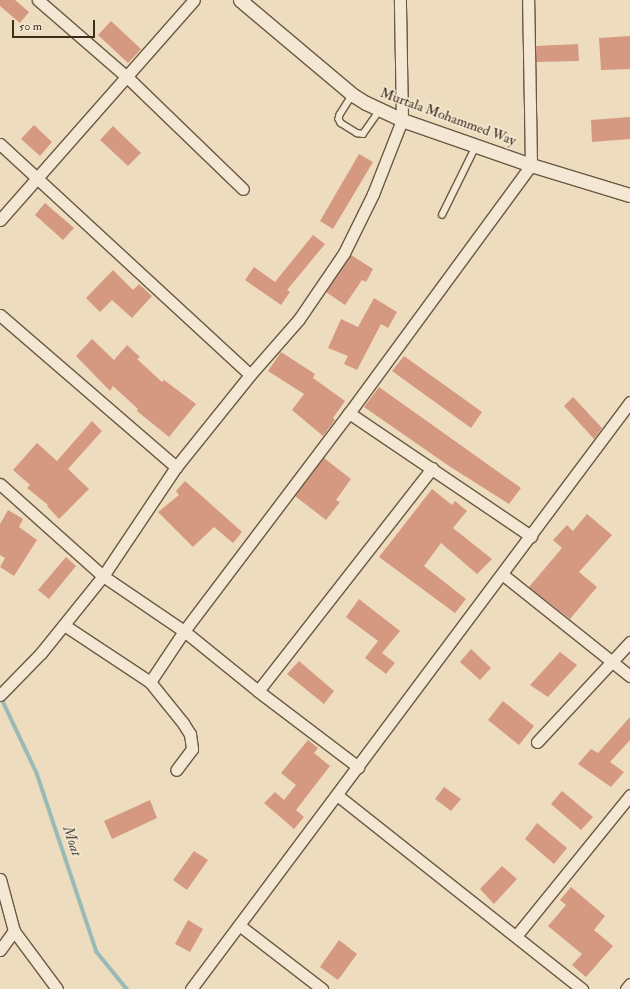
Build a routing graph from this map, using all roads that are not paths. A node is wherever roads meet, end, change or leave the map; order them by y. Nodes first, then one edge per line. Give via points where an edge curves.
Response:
1 (38, 0) edge
2 (194, 0) edge
3 (240, 0) edge
4 (400, 0) edge
5 (528, 0) edge
6 (127, 77) junction
7 (353, 95) junction
8 (380, 110) junction
9 (402, 120) junction
10 (0, 144) edge
11 (476, 145) junction
12 (531, 165) junction
13 (37, 178) junction
14 (243, 190) dead end
15 (630, 195) edge
16 (442, 215) dead end
17 (0, 220) edge
18 (0, 315) edge
19 (250, 375) junction
20 (630, 402) edge
21 (349, 413) junction
22 (176, 467) junction
23 (432, 468) junction
24 (0, 484) edge
25 (530, 536) junction
26 (502, 574) junction
27 (102, 576) junction
28 (64, 625) junction
29 (184, 631) junction
30 (630, 642) edge
31 (611, 660) junction
32 (630, 676) edge
33 (150, 682) junction
34 (258, 691) junction
35 (0, 695) edge
36 (537, 742) dead end
37 (358, 766) junction
38 (176, 770) dead end
39 (337, 795) junction
40 (630, 795) edge
41 (0, 878) edge
42 (239, 926) junction
43 (14, 931) junction
44 (516, 936) junction
45 (0, 950) edge
46 (630, 984) edge
47 (57, 989) edge
48 (191, 989) edge
49 (322, 989) edge
50 (582, 989) edge
51 (626, 989) edge

1 - 6 street
2 - 6 street
3 - 7 street, Murtala Mohammed Way
4 - 9 street
5 - 12 street
6 - 13 street
6 - 14 street
7 - 8 street, Murtala Mohammed Way
7 - 8 lane via 339,119 340,123 357,134 363,134
8 - 9 street, Murtala Mohammed Way
9 - 11 street, Murtala Mohammed Way
9 - 19 street via 373,194 344,252 299,319
10 - 13 street
11 - 12 street, Murtala Mohammed Way
11 - 16 lane
12 - 15 street, Murtala Mohammed Way
12 - 21 street
13 - 17 street
13 - 19 street
18 - 22 street
19 - 22 street
20 - 25 street
21 - 23 street
21 - 29 street
22 - 27 street
23 - 25 street
23 - 34 street
24 - 27 street
25 - 26 street
26 - 31 street
26 - 37 street
27 - 28 street
27 - 29 street
28 - 33 street
28 - 35 street
29 - 33 street
29 - 34 street
30 - 31 street
31 - 32 street
31 - 36 street
33 - 38 street via 183,723 192,741 189,755
34 - 37 street
37 - 39 street
39 - 42 street
39 - 44 street
40 - 44 street
41 - 43 street
42 - 48 street
42 - 49 street
43 - 45 street
43 - 47 street
44 - 50 street
46 - 51 street

